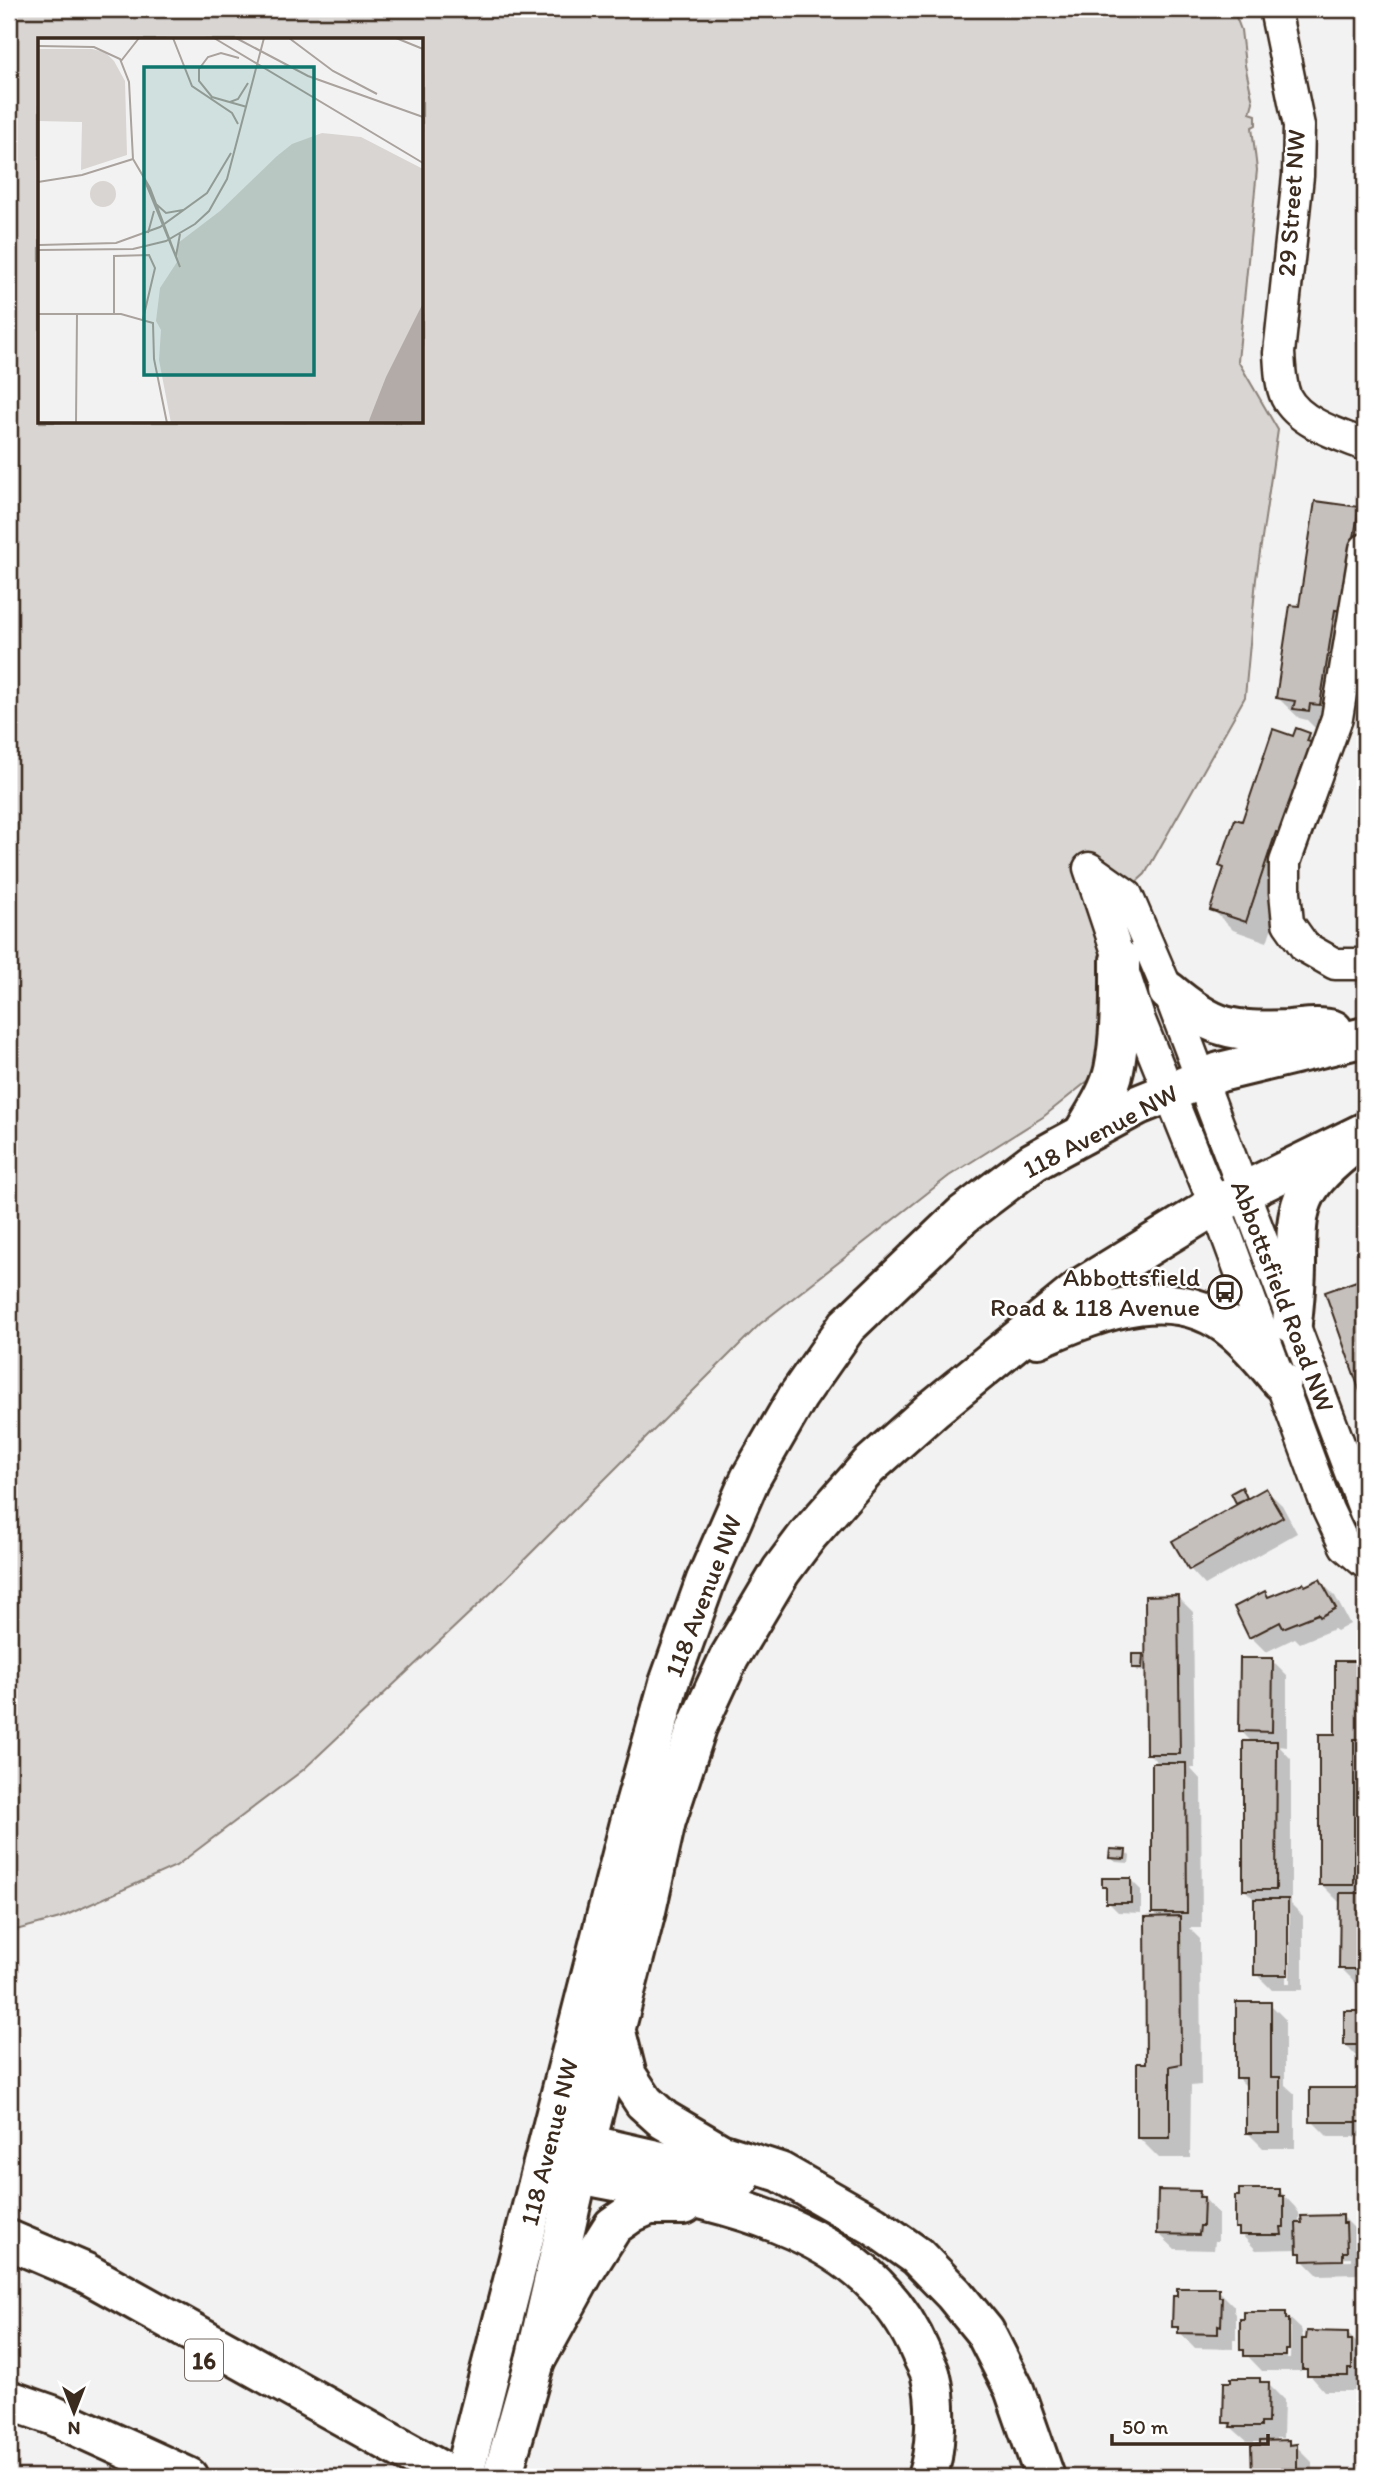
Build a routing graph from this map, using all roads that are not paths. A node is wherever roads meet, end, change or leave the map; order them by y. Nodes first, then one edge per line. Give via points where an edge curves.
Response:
1 (1275, 9) edge
2 (1365, 445) edge
3 (1365, 549) edge
4 (1120, 960) junction
5 (1365, 964) edge
6 (1168, 991) junction
7 (1361, 1038) edge
8 (1185, 1086) junction
9 (1365, 1133) edge
10 (1083, 1134) junction
11 (1228, 1198) junction
12 (1292, 1323) junction
13 (1004, 1353) junction
14 (1281, 1381) junction
15 (1365, 1512) edge
16 (1365, 1563) edge
17 (615, 2028) junction
18 (564, 2155) junction
19 (724, 2205) junction
20 (836, 2205) junction
21 (9, 2241) edge
22 (535, 2361) junction
23 (9, 2400) edge
24 (188, 2477) edge
25 (400, 2477) edge
26 (452, 2477) edge
27 (463, 2477) edge
28 (502, 2477) edge
29 (927, 2477) edge
30 (1045, 2477) edge

1 - 2 street, 29 Street NW via 1298,126 1298,177 1279,353 1286,398 1319,427
3 - 5 street via 1337,718 1285,862 1288,923 1305,947 1335,964
4 - 6 street via 1089,868 1127,895
4 - 8 street
4 - 10 main road via 1114,1071
6 - 7 main road via 1201,1017 1230,1029 1329,1028
6 - 8 street
7 - 8 main road, 118 Avenue NW via 1220,1072
8 - 10 main road, 118 Avenue NW
8 - 11 street, Abbottsfield Road NW
9 - 11 main road, 118 Avenue NW
9 - 12 main road via 1321,1171 1300,1204
10 - 18 main road, 118 Avenue NW via 1033,1162 963,1214 847,1326 798,1396 750,1479 706,1580 669,1683 632,1815
11 - 12 street, Abbottsfield Road NW
11 - 13 main road, 118 Avenue NW via 1085,1285
11 - 14 street, Abbottsfield Road NW via 1225,1231
12 - 15 street, Abbottsfield Road NW
13 - 14 main road via 1113,1310 1146,1302 1173,1303 1216,1317
13 - 17 main road, 118 Avenue NW via 869,1466 808,1535 757,1608 729,1658 683,1767
14 - 16 street, Abbottsfield Road NW via 1328,1510 1345,1546
17 - 18 main road, 118 Avenue NW
17 - 20 main road via 627,2076 644,2102 664,2120 720,2153 780,2172
18 - 19 main road
18 - 20 main road via 712,2172
18 - 22 main road, 118 Avenue NW
18 - 27 main road, 118 Avenue NW via 479,2414
19 - 22 main road via 649,2205 613,2226
19 - 29 main road via 768,2218 826,2245 871,2278 911,2329 932,2377 935,2424
20 - 30 main road via 917,2256 985,2332 1014,2389
21 - 25 main road, 16
21 - 26 main road via 86,2273
22 - 28 main road, 118 Avenue NW
23 - 24 main road

